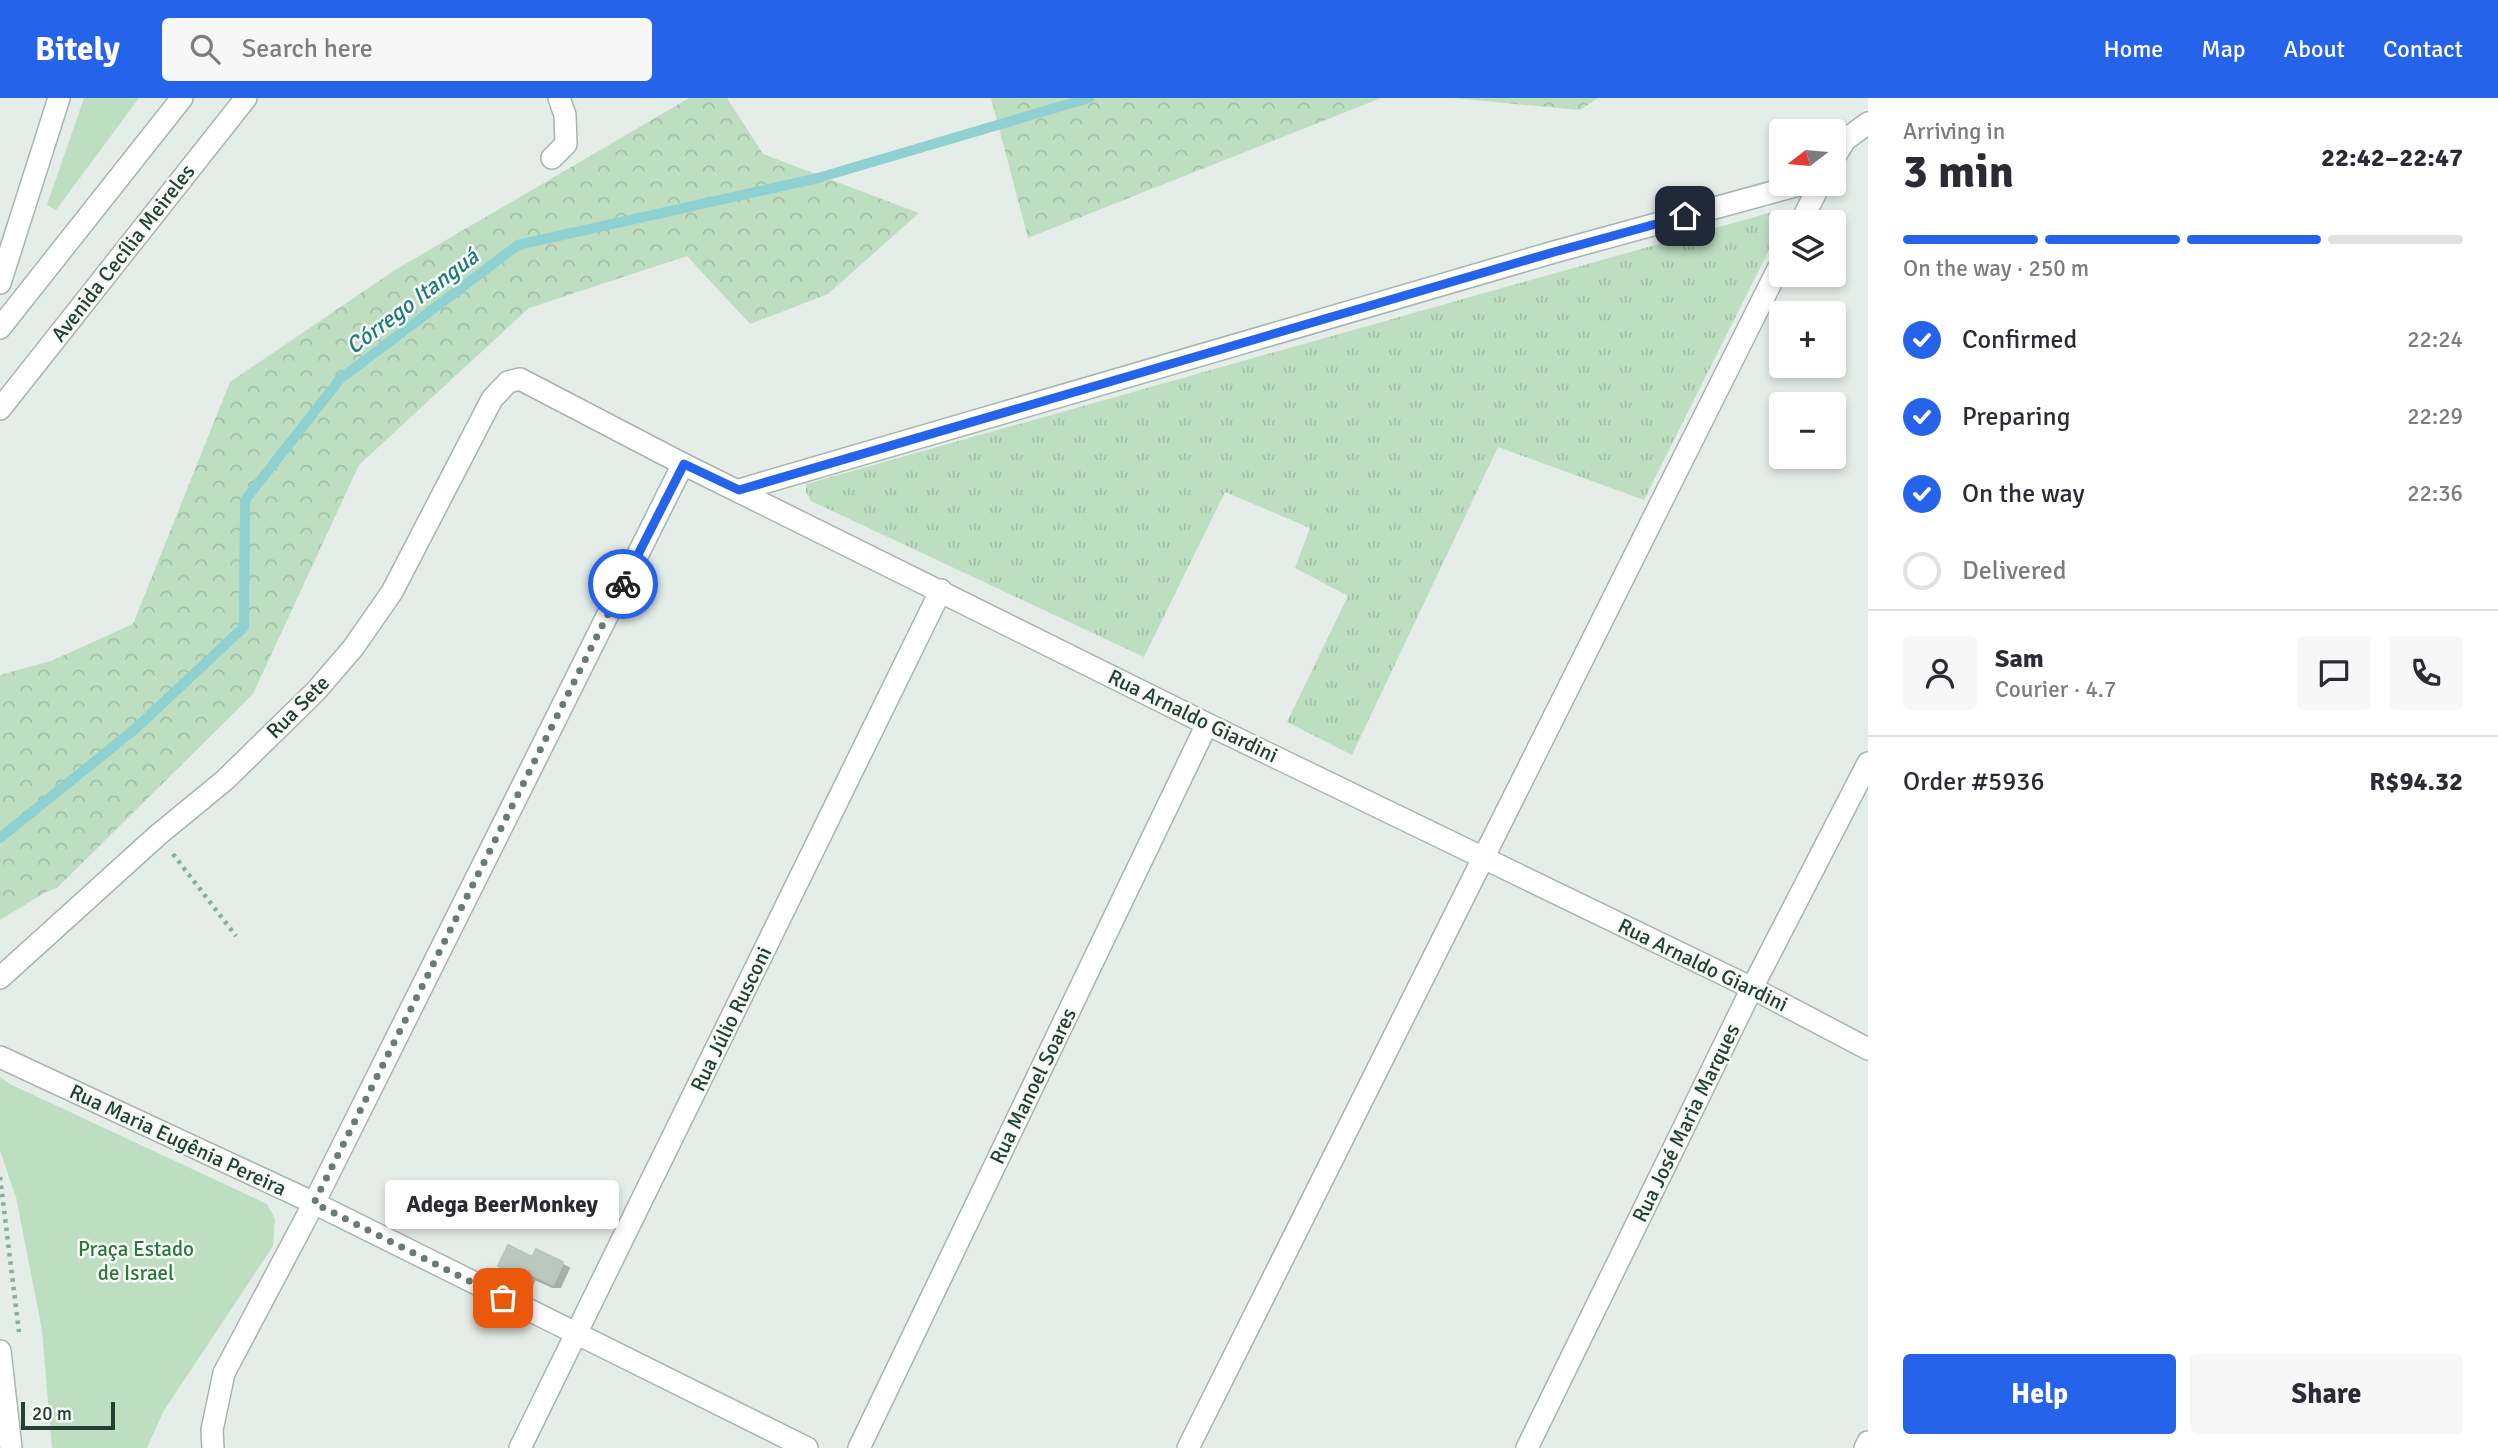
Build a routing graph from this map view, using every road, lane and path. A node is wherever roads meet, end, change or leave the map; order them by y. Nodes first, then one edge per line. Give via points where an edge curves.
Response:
1 (59, 98) edge
2 (182, 98) edge
3 (246, 98) edge
4 (559, 98) edge
5 (1868, 123) edge
6 (1846, 139) edge
7 (552, 158) dead end
8 (1769, 193) edge
9 (0, 283) edge
10 (1769, 287) edge
11 (0, 328) edge
12 (520, 379) joint
13 (0, 408) edge
14 (684, 464) junction
15 (739, 490) junction
16 (941, 590) junction
17 (1207, 724) junction
18 (1868, 763) edge
19 (158, 835) junction
20 (1484, 858) junction
21 (236, 936) dead end
22 (0, 978) edge
23 (1752, 988) junction
24 (1868, 1049) edge
25 (0, 1057) edge
26 (0, 1177) edge
27 (314, 1203) junction
28 (577, 1335) junction
29 (20, 1340) dead end
30 (0, 1351) edge
31 (1868, 1442) edge
32 (11, 1448) edge
33 (214, 1448) edge
34 (520, 1448) edge
35 (807, 1448) edge
36 (859, 1448) edge
37 (1188, 1448) edge
38 (1527, 1448) edge
39 (1865, 1448) edge

1 - 9 street
2 - 11 street
3 - 13 street, Avenida Cecília Meireles
4 - 7 street via 566,144
5 - 6 street
8 - 15 street
10 - 20 street
12 - 14 street, Rua Arnaldo Giardini
12 - 19 street, Rua Sete via 508,382 492,399 392,592 353,648 225,780
14 - 15 street, Rua Arnaldo Giardini
14 - 27 street
15 - 16 street, Rua Arnaldo Giardini
16 - 17 street, Rua Arnaldo Giardini
16 - 28 street, Rua Júlio Rusconi
17 - 20 street, Rua Arnaldo Giardini
17 - 36 street, Rua Manoel Soares
18 - 23 street, Rua José Maria Marques
19 - 21 path
19 - 22 street, Rua Sete
20 - 23 street, Rua Arnaldo Giardini
20 - 37 street
23 - 24 street, Rua Arnaldo Giardini
23 - 38 street, Rua José Maria Marques
25 - 27 street, Rua Maria Eugênia Pereira
26 - 29 path
27 - 28 street, Rua Maria Eugênia Pereira
27 - 33 street via 223,1373 212,1430
28 - 34 street, Rua Júlio Rusconi
28 - 35 street, Rua Maria Eugênia Pereira
30 - 32 street
31 - 39 street

